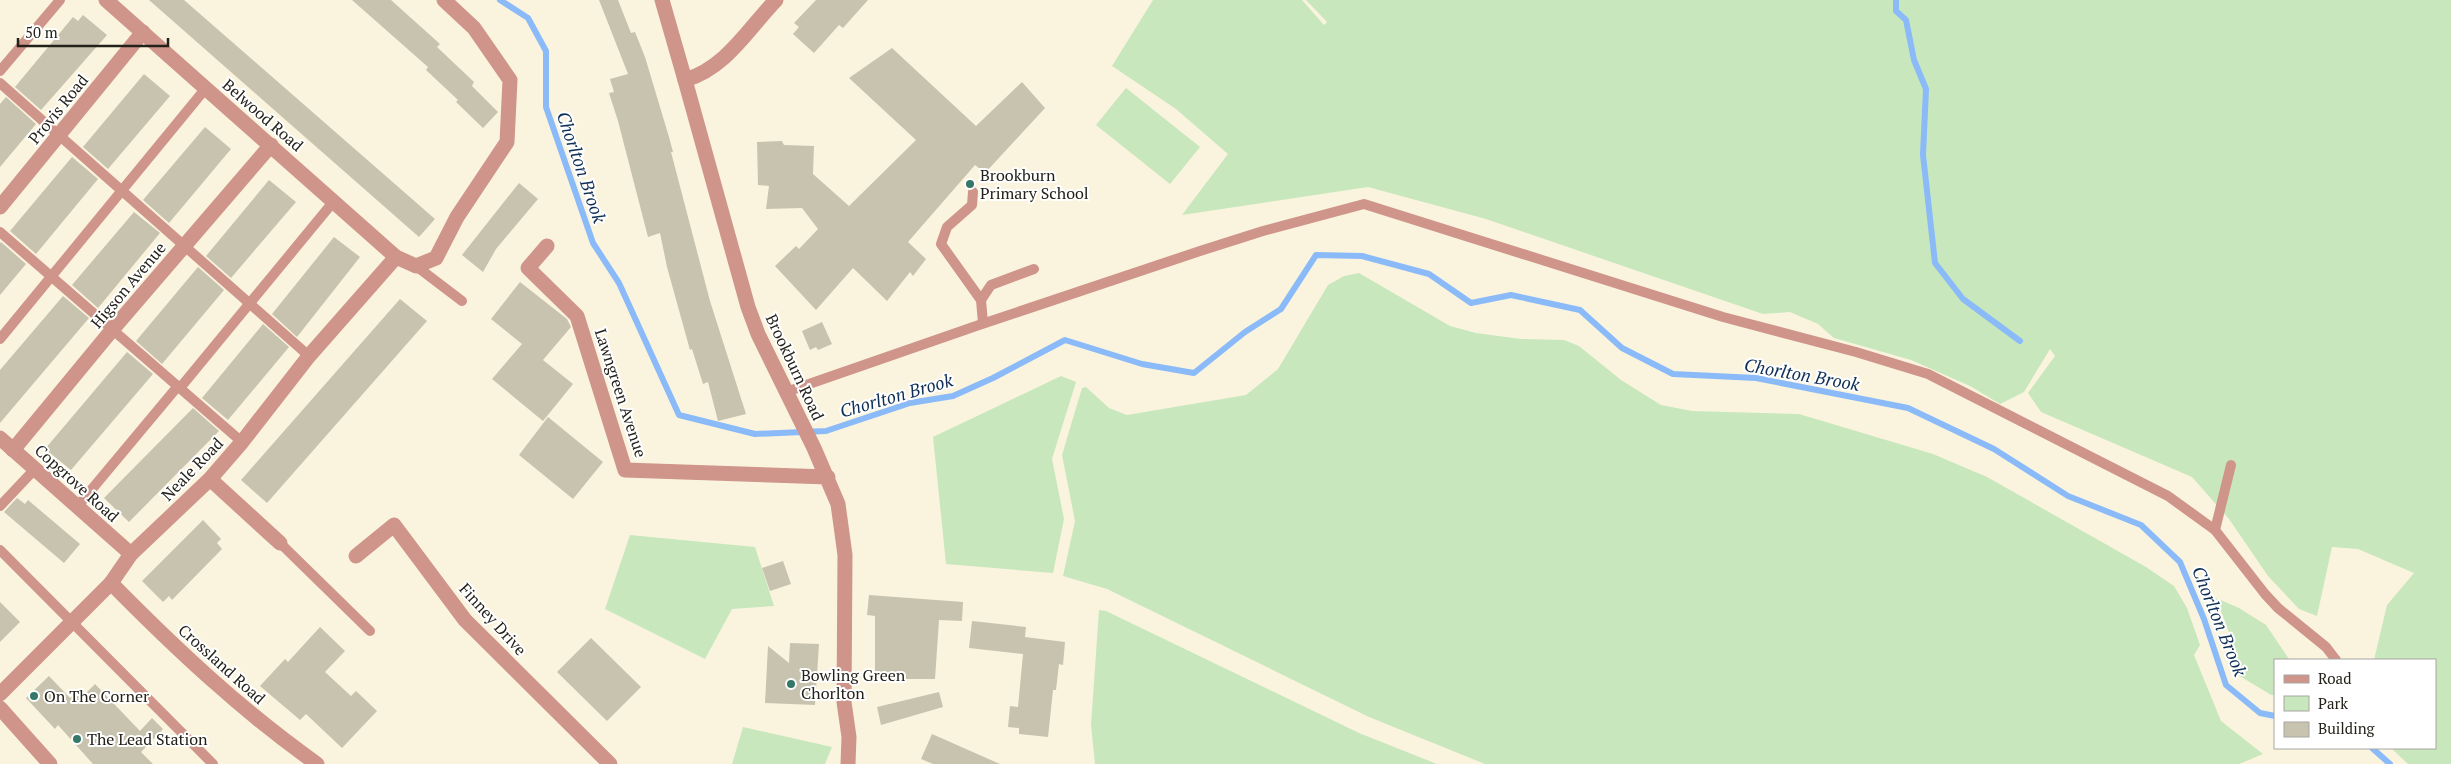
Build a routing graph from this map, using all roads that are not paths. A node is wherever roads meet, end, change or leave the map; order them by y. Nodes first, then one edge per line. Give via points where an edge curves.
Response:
1 (60, 0) edge
2 (106, 0) edge
3 (444, 0) edge
4 (662, 0) edge
5 (776, 0) edge
6 (143, 32) junction
7 (0, 71) edge
8 (685, 80) junction
9 (0, 82) edge
10 (206, 88) junction
11 (59, 135) junction
12 (271, 145) junction
13 (122, 190) junction
14 (973, 192) dead end
15 (334, 201) junction
16 (0, 207) edge
17 (0, 232) edge
18 (184, 246) junction
19 (547, 246) dead end
20 (396, 257) junction
21 (416, 266) junction
22 (1034, 269) dead end
23 (52, 277) junction
24 (981, 300) junction
25 (462, 301) dead end
26 (250, 303) junction
27 (983, 323) junction
28 (112, 330) junction
29 (0, 339) edge
30 (310, 356) junction
31 (179, 387) junction
32 (786, 392) junction
33 (0, 438) edge
34 (242, 442) junction
35 (14, 450) junction
36 (2231, 465) dead end
37 (34, 470) junction
38 (828, 477) junction
39 (210, 480) junction
40 (0, 506) edge
41 (77, 507) junction
42 (2215, 530) junction
43 (280, 543) joint
44 (0, 550) edge
45 (131, 554) junction
46 (356, 556) dead end
47 (110, 583) junction
48 (71, 623) junction
49 (370, 631) dead end
50 (2335, 659) edge
51 (0, 694) edge
52 (0, 708) edge
53 (49, 764) edge
54 (213, 764) edge
55 (317, 764) edge
56 (610, 764) edge
57 (848, 764) edge

1 - 7 lane
2 - 6 street, Belwood Road
3 - 21 street via 474,28 510,80 507,142 457,217 436,258
4 - 8 street, Brookburn Road
5 - 8 street via 719,64
6 - 10 street, Belwood Road
6 - 11 street, Provis Road
8 - 32 street, Brookburn Road via 748,307
9 - 11 lane
10 - 12 street, Belwood Road
10 - 13 lane
11 - 13 lane
11 - 16 street, Provis Road
12 - 15 street, Belwood Road
12 - 18 street, Higson Avenue
13 - 18 lane
13 - 23 lane
14 - 24 lane via 972,205 947,227 941,244
15 - 20 street, Belwood Road
15 - 26 lane
17 - 23 lane
18 - 26 lane
18 - 28 street, Higson Avenue
19 - 38 street, Lawngreen Avenue via 528,268 578,316 625,470
20 - 21 street, Belwood Road
20 - 30 street, Neale Road
21 - 25 lane
22 - 24 lane via 991,285
23 - 28 lane
23 - 29 lane
24 - 27 lane
26 - 30 lane
26 - 31 lane
27 - 32 lane
27 - 42 lane via 1263,231 1364,204 1723,317 1928,374 2168,496
28 - 31 lane
28 - 35 street, Higson Avenue
30 - 34 street, Neale Road
31 - 34 lane
31 - 41 lane
32 - 38 street, Brookburn Road
33 - 35 street, Copgrove Road
34 - 39 street, Neale Road
35 - 37 street, Copgrove Road
36 - 42 lane
37 - 40 lane
37 - 41 street, Copgrove Road
38 - 57 street, Brookburn Road via 838,504 845,555 844,702 849,737
39 - 43 street
39 - 45 street, Neale Road
41 - 45 street, Copgrove Road
42 - 50 lane via 2278,608 2326,646
43 - 49 lane
44 - 48 lane
45 - 47 street, Neale Road
46 - 56 street, Finney Drive via 394,525 465,620
47 - 48 street, Neale Road
47 - 55 street, Crossland Road via 227,695
48 - 51 street, Neale Road
48 - 54 lane
52 - 53 street

